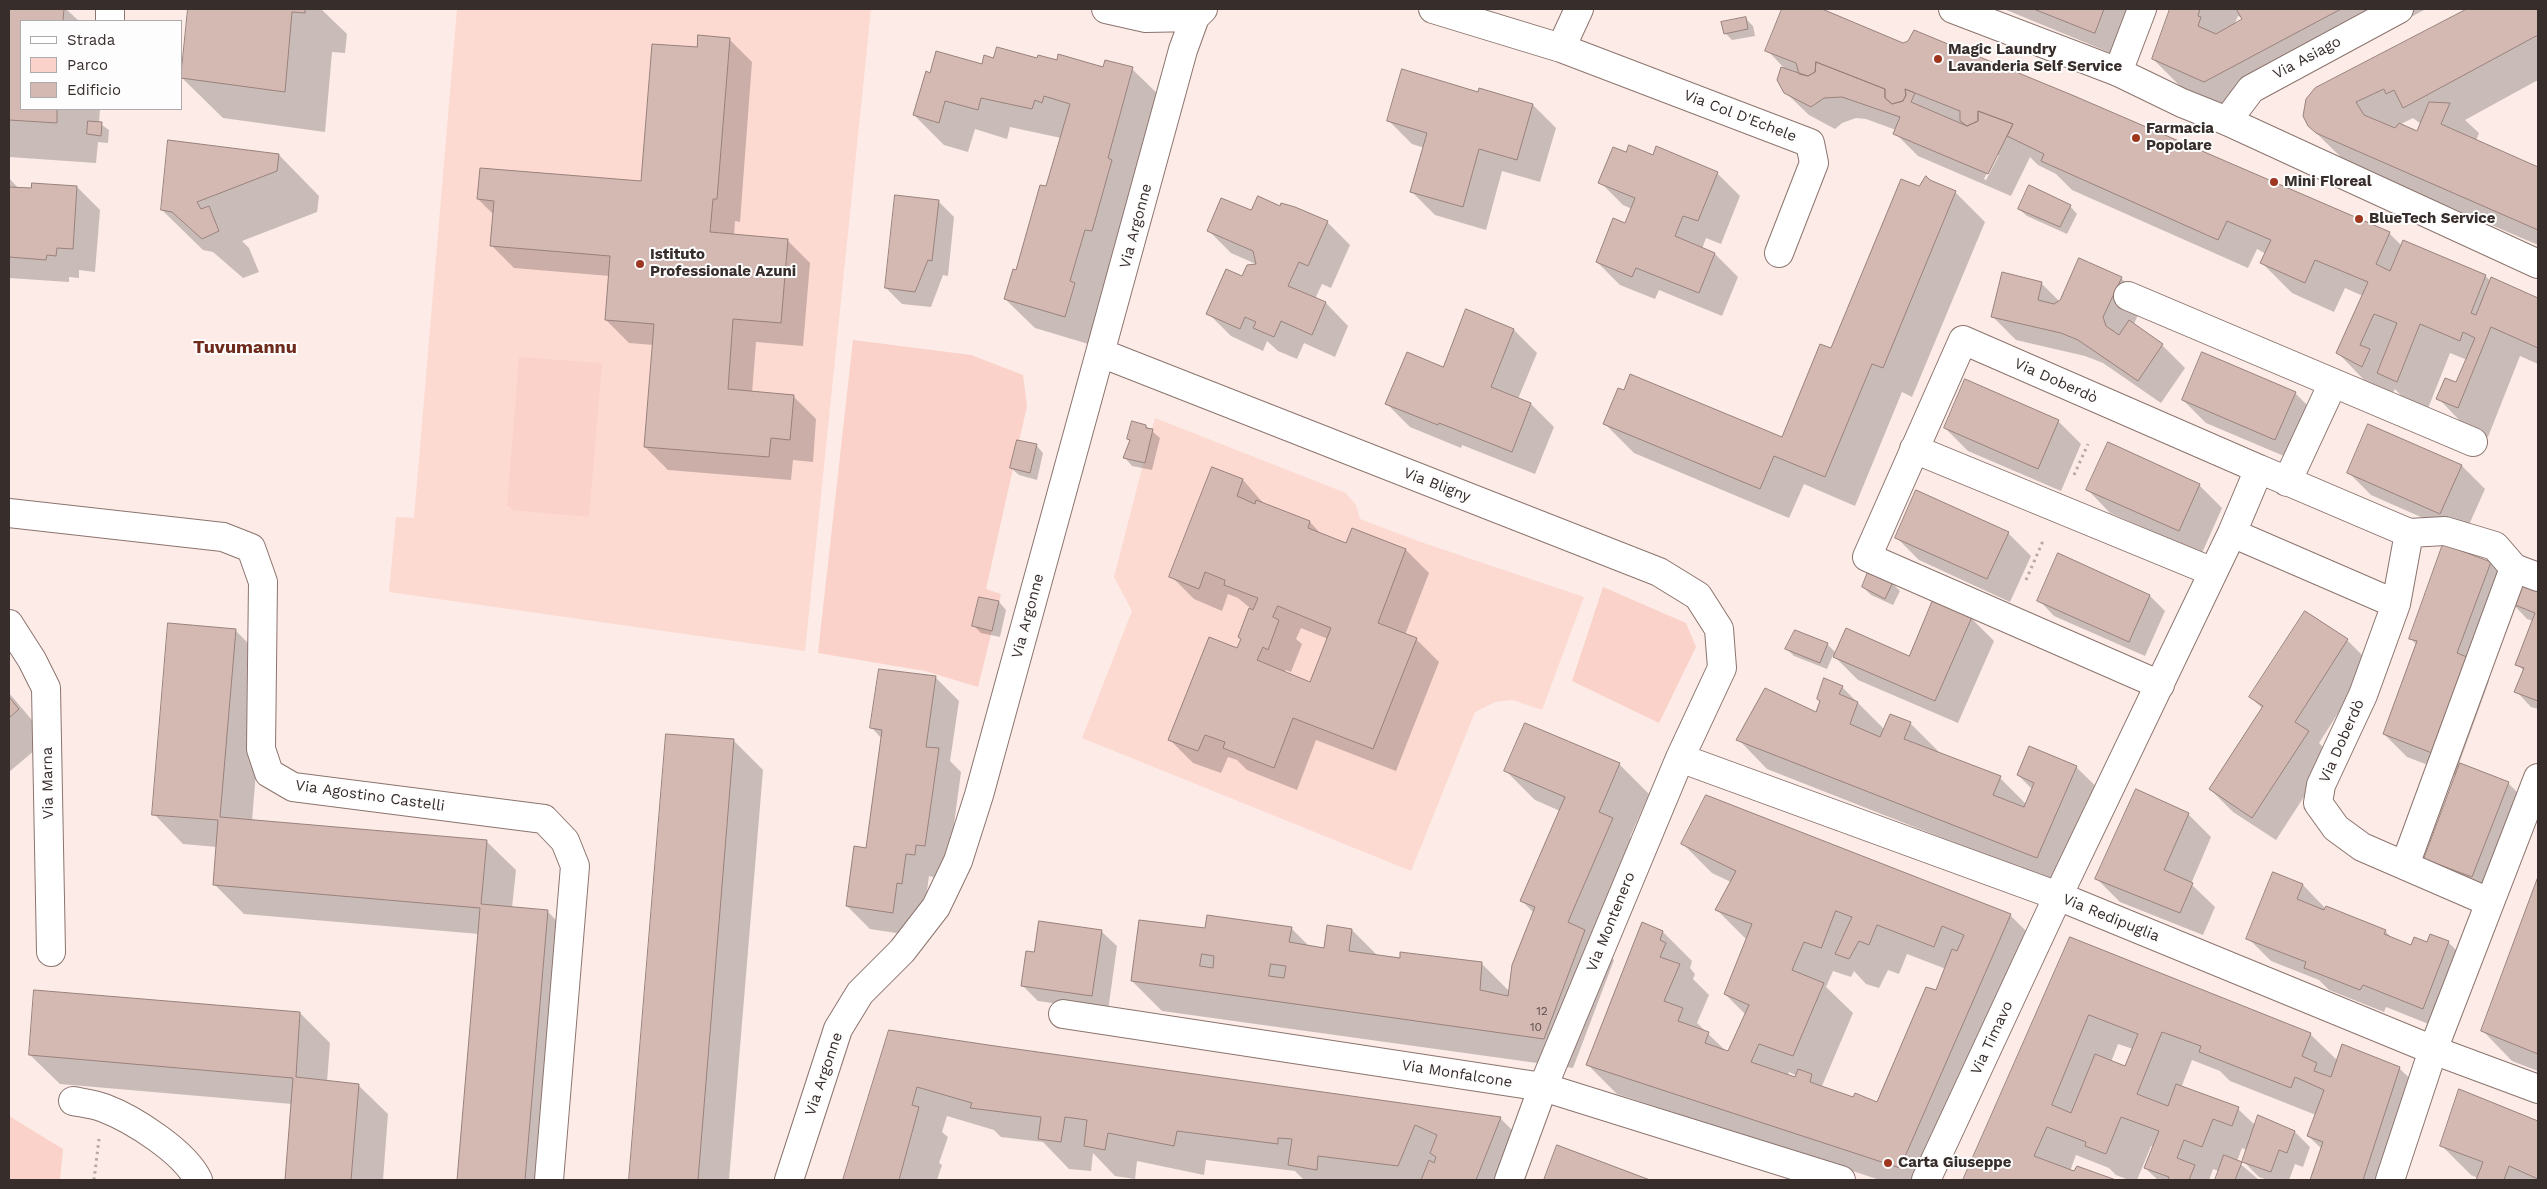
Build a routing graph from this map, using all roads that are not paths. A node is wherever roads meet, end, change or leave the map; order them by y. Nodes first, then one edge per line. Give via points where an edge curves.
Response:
1 (1106, 9) edge
2 (1434, 9) edge
3 (1579, 9) edge
4 (1952, 9) edge
5 (2142, 9) edge
6 (2399, 9) edge
7 (1199, 13) edge
8 (1561, 48) junction
9 (2118, 72) junction
10 (2226, 121) junction
11 (1779, 253) dead end
12 (2538, 264) edge
13 (2128, 296) dead end
14 (1101, 353) junction
15 (2333, 384) junction
16 (2473, 442) dead end
17 (1914, 449) junction
18 (2259, 469) junction
19 (2287, 482) junction
20 (9, 513) edge
21 (2232, 533) junction
22 (2409, 533) junction
23 (2213, 572) junction
24 (2526, 573) edge
25 (2396, 604) junction
26 (9, 624) edge
27 (1722, 668) joint
28 (2160, 685) junction
29 (1680, 758) junction
30 (2538, 778) edge
31 (2405, 865) junction
32 (2058, 896) junction
33 (2489, 902) junction
34 (51, 952) dead end
35 (1063, 1014) dead end
36 (2433, 1050) junction
37 (1543, 1088) junction
38 (2538, 1089) edge
39 (73, 1101) dead end
40 (198, 1180) edge
41 (549, 1180) edge
42 (789, 1180) edge
43 (1509, 1180) edge
44 (1841, 1180) edge
45 (1926, 1180) edge
46 (2390, 1180) edge

1 - 7 street via 1146,18
2 - 8 street, Via Col D'Echele
3 - 8 street
4 - 9 street
5 - 9 street
6 - 10 street, Via Asiago via 2251,88
7 - 14 street, Via Argonne via 1183,50
8 - 11 street, Via Col D'Echele via 1810,143 1814,163
9 - 10 street
10 - 12 street
13 - 15 street
14 - 27 street, Via Bligny via 1660,572 1698,596 1719,629
14 - 42 street, Via Argonne via 958,861 936,907 902,951 860,994 838,1029
15 - 16 street
15 - 19 street
17 - 18 street, Via Doberdò via 1963,340
17 - 23 street
17 - 28 street, Via Doberdò via 1867,557
18 - 19 street, Via Doberdò
18 - 21 street
19 - 22 street, Via Doberdò
20 - 41 street, Via Agostino Castelli via 223,537 251,548 262,582 261,749 269,773 293,787 544,819 565,841 575,866
21 - 23 street
21 - 25 street
22 - 24 street, Via Doberdò via 2445,531 2494,546
22 - 25 street, Via Doberdò
23 - 28 street
24 - 31 street, Via Doberdò
25 - 31 street, Via Doberdò via 2363,695 2321,785 2318,803 2336,828 2362,847
26 - 34 street, Via Marna via 46,688
27 - 29 street, Via Montenero
28 - 32 street
29 - 32 street, Via Redipuglia
29 - 37 street, Via Montenero
30 - 33 street
31 - 33 street, Via Doberdò
32 - 36 street, Via Redipuglia
32 - 45 street, Via Timavo
33 - 36 street
35 - 37 street, Via Monfalcone
36 - 38 street, Via Redipuglia
36 - 46 street
37 - 43 street, Via Montenero
37 - 44 street, Via Monfalcone
39 - 40 street via 104,1108 170,1147 193,1169

